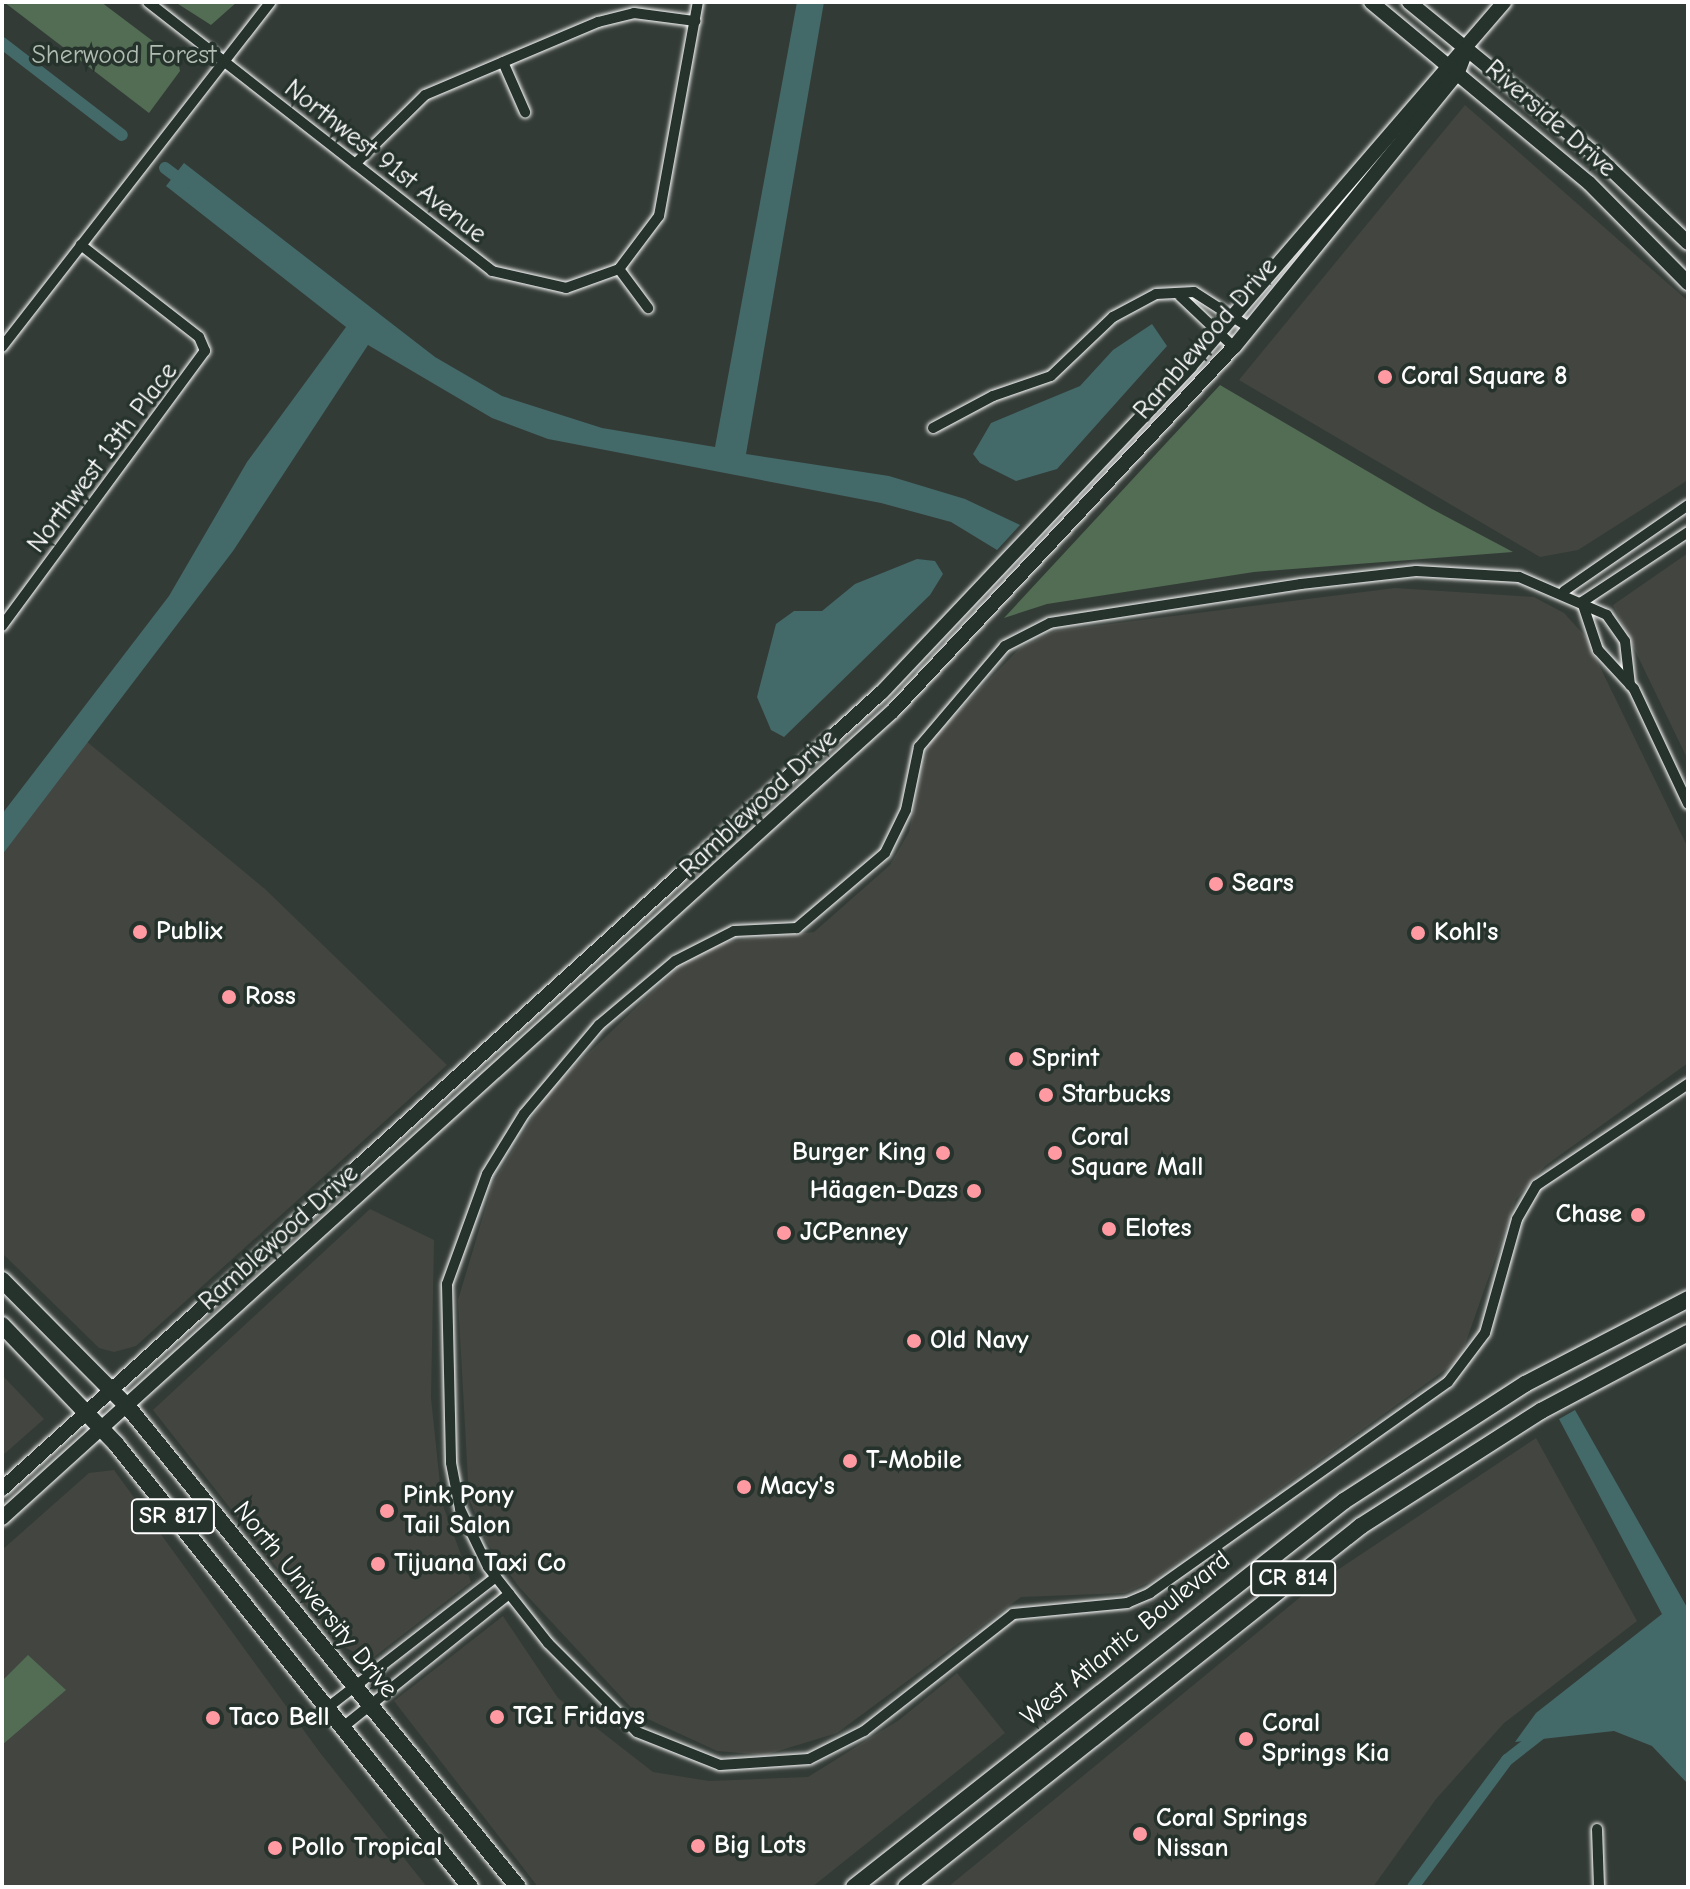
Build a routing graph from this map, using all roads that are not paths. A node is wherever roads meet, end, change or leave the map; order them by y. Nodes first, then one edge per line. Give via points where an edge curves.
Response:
1 (148, 2) edge
2 (271, 2) edge
3 (698, 2) edge
4 (1371, 2) edge
5 (1409, 2) edge
6 (1504, 2) edge
7 (695, 21) junction
8 (1467, 48) junction
9 (220, 62) junction
10 (503, 62) junction
11 (1445, 62) junction
12 (1458, 72) junction
13 (525, 112) dead end
14 (355, 164) junction
15 (1688, 243) edge
16 (81, 245) junction
17 (619, 269) junction
18 (1688, 283) edge
19 (1180, 296) junction
20 (648, 308) dead end
21 (1235, 316) junction
22 (1250, 328) junction
23 (1220, 333) junction
24 (2, 347) edge
25 (1234, 347) junction
26 (933, 428) dead end
27 (1688, 505) edge
28 (1688, 532) edge
29 (1564, 591) junction
30 (1582, 602) junction
31 (2, 626) edge
32 (1630, 685) junction
33 (1688, 804) edge
34 (1688, 1084) edge
35 (2, 1280) edge
36 (1688, 1299) edge
37 (2, 1325) edge
38 (1688, 1333) edge
39 (114, 1392) junction
40 (128, 1407) junction
41 (88, 1412) junction
42 (103, 1428) junction
43 (2, 1489) edge
44 (2, 1518) edge
45 (496, 1577) junction
46 (509, 1594) junction
47 (354, 1687) junction
48 (370, 1706) junction
49 (327, 1708) junction
50 (343, 1727) junction
51 (1597, 1829) dead end
52 (470, 1887) edge
53 (518, 1887) edge
54 (854, 1887) edge
55 (906, 1887) edge
56 (1599, 1887) edge

1 - 9 street, Northwest 91st Avenue
2 - 9 street
3 - 7 street
4 - 11 street, Riverside Drive
5 - 8 street, Riverside Drive
6 - 8 street, Ramblewood Drive
7 - 10 street via 634,13
7 - 17 street via 659,216
8 - 11 street, Ramblewood Drive
8 - 12 street, Ramblewood Drive
8 - 15 street, Riverside Drive
9 - 14 street, Northwest 91st Avenue
9 - 16 street
10 - 13 street
10 - 14 street via 425,95
11 - 12 street, Riverside Drive
11 - 21 street, Ramblewood Drive
12 - 18 street, Riverside Drive via 1589,183
12 - 22 street, Ramblewood Drive
14 - 17 street, Northwest 91st Avenue via 515,282 566,288
16 - 24 street
16 - 31 street, Northwest 13th Place via 199,337 205,351
17 - 20 street
19 - 21 street via 1194,292
19 - 23 street
19 - 26 street via 1137,302 1051,376
21 - 22 street
21 - 23 street, Ramblewood Drive
22 - 25 street, Ramblewood Drive
23 - 25 street
23 - 39 street, Ramblewood Drive via 1009,565 768,803
25 - 40 street, Ramblewood Drive via 1057,543 788,811
27 - 29 street
28 - 30 street
29 - 30 street
29 - 45 street via 1519,577 1416,571 1050,623 1005,646 919,747 906,810 885,853 808,922 704,941 637,991 558,1068 487,1174 451,1265 444,1327 460,1509
30 - 32 street via 1598,650
30 - 32 street via 1607,615 1625,641
32 - 33 street
34 - 46 street via 1537,1185 1517,1219 1485,1333 1448,1382 1150,1593 1127,1603 1013,1614 864,1731 819,1755 732,1766 659,1745 586,1688
35 - 39 main road, North University Drive / SR 817
36 - 54 main road, West Atlantic Boulevard / CR 814 via 1525,1384 1267,1558
37 - 41 main road, SR 817
38 - 55 main road, CR 814 via 1541,1411 1325,1553
39 - 40 main road, North University Drive / SR 817
39 - 41 street, Ramblewood Drive
40 - 42 street, Ramblewood Drive
40 - 47 main road, North University Drive / SR 817
41 - 42 main road, SR 817
41 - 43 street, Ramblewood Drive
42 - 44 street, Ramblewood Drive
42 - 49 main road, SR 817
45 - 46 street
45 - 47 street
46 - 48 street
47 - 48 main road, North University Drive / SR 817
47 - 49 street
48 - 50 street
48 - 53 main road, North University Drive / SR 817
49 - 50 main road, SR 817
50 - 52 main road, SR 817
51 - 56 street

